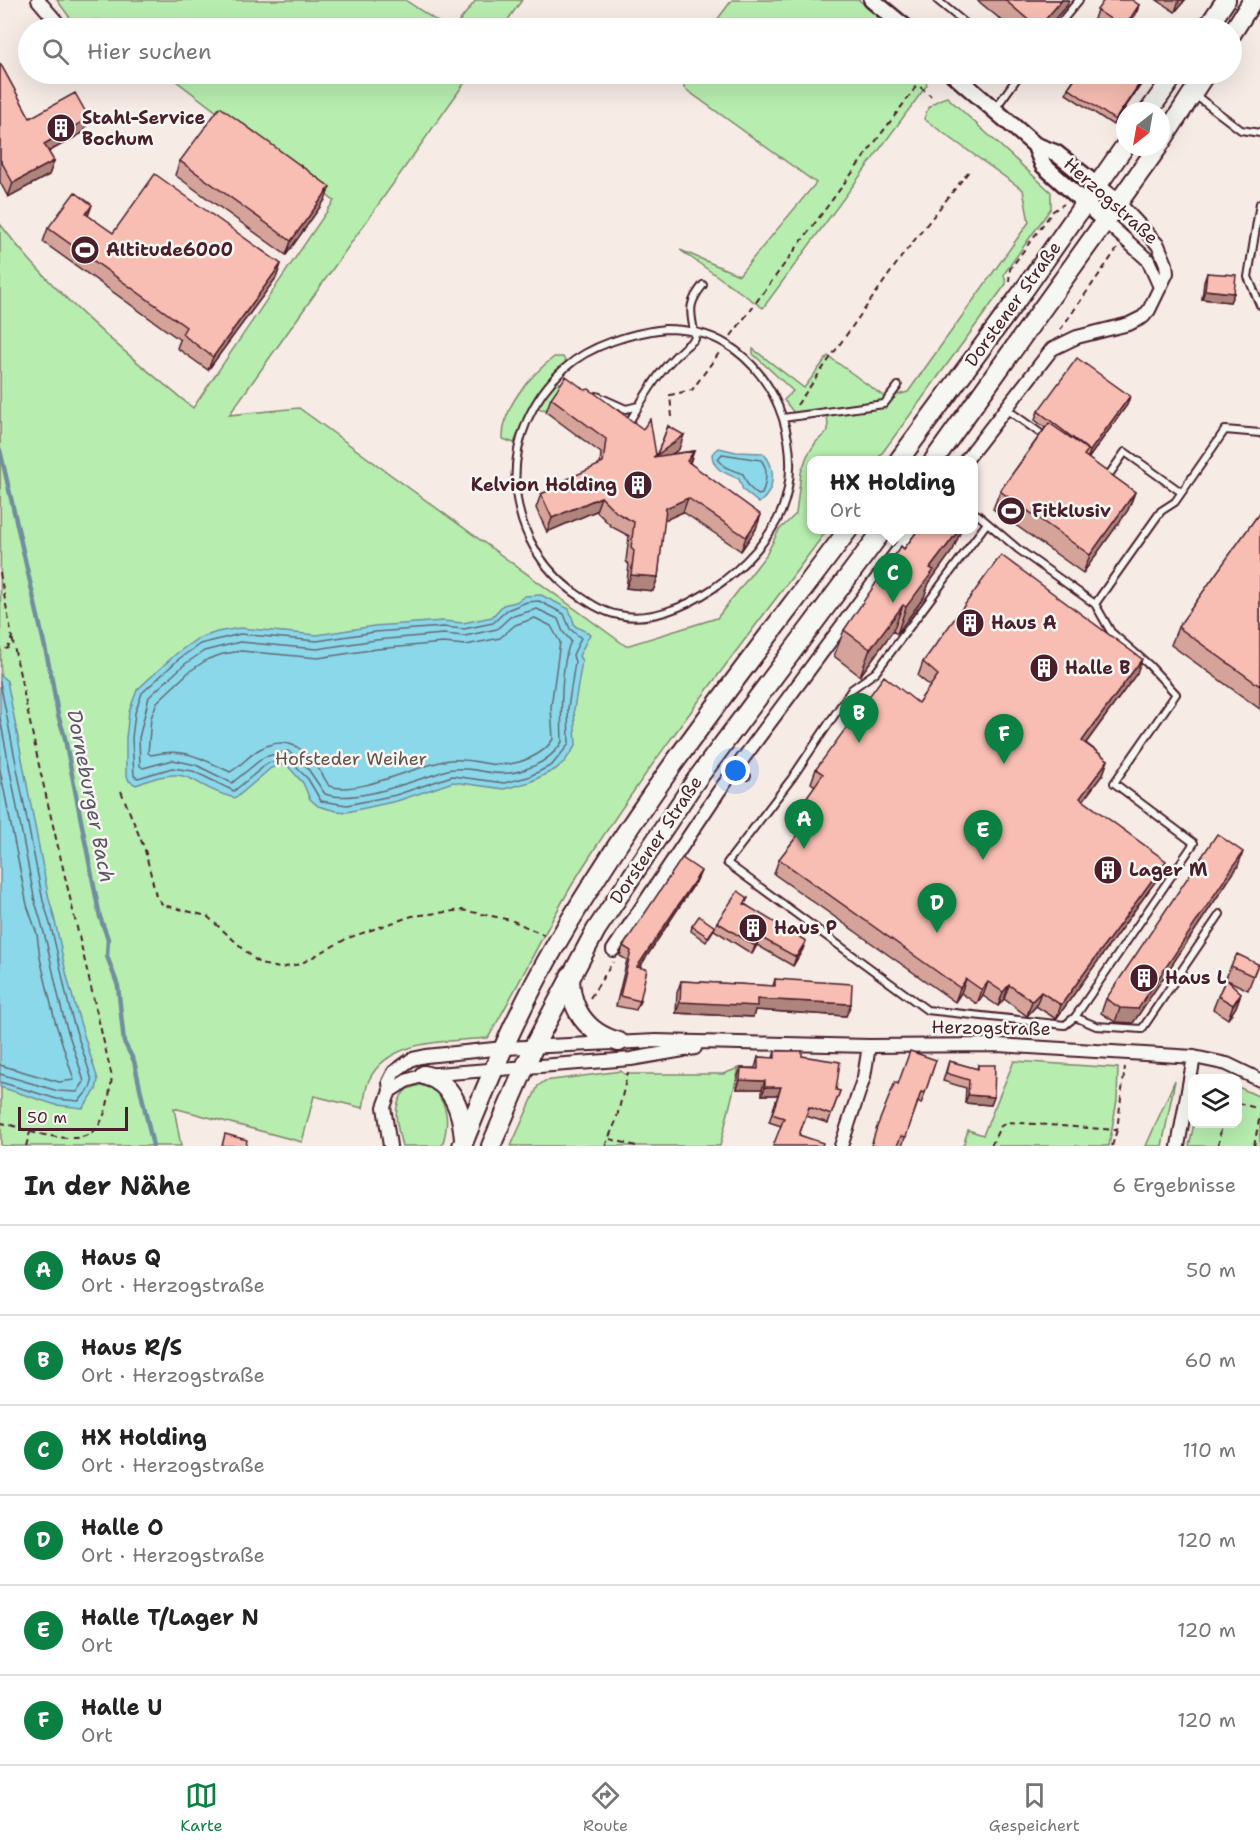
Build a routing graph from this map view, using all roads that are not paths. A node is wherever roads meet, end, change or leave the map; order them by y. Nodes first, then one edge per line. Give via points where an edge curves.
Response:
1 (38, 0) edge
2 (872, 0) edge
3 (937, 0) edge
4 (1079, 0) edge
5 (1226, 0) edge
6 (1253, 0) edge
7 (53, 18) edge
8 (894, 18) edge
9 (959, 18) edge
10 (1064, 18) edge
11 (1214, 18) edge
12 (1242, 18) edge
13 (965, 84) edge
14 (1013, 84) edge
15 (1168, 84) edge
16 (1199, 84) edge
17 (1193, 93) junction
18 (1155, 102) edge
19 (994, 109) junction
20 (1170, 128) edge
21 (1260, 133) edge
22 (1035, 145) junction
23 (1118, 156) edge
24 (1152, 156) edge
25 (1097, 185) junction
26 (1085, 203) junction
27 (1119, 203) junction
28 (1260, 203) edge
29 (1106, 222) junction
30 (703, 285) dead end
31 (1160, 287) junction
32 (1260, 305) edge
33 (694, 332) junction
34 (557, 376) junction
35 (565, 381) edge
36 (898, 386) dead end
37 (587, 393) edge
38 (638, 406) junction
39 (1005, 408) junction
40 (786, 416) junction
41 (627, 425) edge
42 (1260, 433) edge
43 (1057, 446) edge
44 (902, 456) edge
45 (937, 456) edge
46 (969, 456) edge
47 (1096, 473) edge
48 (1181, 492) junction
49 (978, 516) edge
50 (987, 523) junction
51 (845, 534) edge
52 (880, 534) edge
53 (910, 534) edge
54 (1095, 604) junction
55 (1220, 914) dead end
56 (613, 950) road end
57 (570, 976) junction
58 (1075, 1017) junction
59 (619, 1042) junction
60 (718, 1044) junction
61 (534, 1046) junction
62 (868, 1046) junction
63 (504, 1048) junction
64 (1194, 1057) junction
65 (524, 1067) junction
66 (494, 1068) junction
67 (424, 1075) junction
68 (1260, 1080) edge
69 (390, 1091) junction
70 (463, 1143) edge
71 (390, 1146) edge
72 (491, 1146) edge
73 (841, 1146) edge
74 (1178, 1146) edge

1 - 7 street
2 - 8 street
3 - 9 lane
4 - 10 lane
5 - 11 main road
6 - 12 main road
13 - 19 street, Herzogstraße
14 - 19 lane
15 - 18 main road
16 - 17 main road
17 - 20 main road
17 - 21 lane via 1241,130
19 - 22 street, Herzogstraße
22 - 25 street, Herzogstraße via 1056,153
22 - 26 street, Herzogstraße via 1043,165
23 - 25 main road, Dorstener Straße
24 - 27 main road, Dorstener Straße
25 - 26 main road, Dorstener Straße
25 - 27 street, Herzogstraße
26 - 29 street, Herzogstraße
26 - 44 main road, Dorstener Straße
27 - 29 main road, Dorstener Straße
27 - 31 street, Herzogstraße via 1161,250 1167,273
28 - 32 lane via 1248,277
29 - 31 street, Herzogstraße via 1148,260
29 - 45 main road, Dorstener Straße
30 - 33 lane via 689,310
31 - 39 street, Herzogstraße via 1143,317 1060,345 1046,355
33 - 34 lane via 665,329 619,340 566,366
33 - 38 lane via 695,339 672,356
33 - 40 lane via 726,343 759,374
34 - 35 lane
34 - 40 lane via 533,409 521,441 514,490 518,513 535,551 554,575 589,603 620,616 663,611 693,602 745,562 781,512 789,464
36 - 40 lane via 884,404
37 - 38 lane via 627,409
38 - 41 lane
39 - 43 lane
39 - 46 street, Herzogstraße
42 - 48 lane via 1225,430
47 - 48 lane via 1106,480 1125,452
48 - 54 lane via 1175,502 1161,511
49 - 50 lane
50 - 54 lane
50 - 58 lane via 876,672 852,689 728,863 927,1010 1065,1025
51 - 63 main road, Dorstener Straße via 603,867 558,941
52 - 57 main road, Dorstener Straße via 648,848
53 - 56 street via 742,773 675,854
54 - 58 lane via 1111,632 1176,694 1114,783 1194,843
55 - 58 lane via 1142,1029 1096,1026
57 - 59 main road via 573,1000 583,1020 598,1035
57 - 61 main road, Dorstener Straße
59 - 60 street, Herzogstraße
59 - 61 street, Herzogstraße
60 - 62 street, Herzogstraße
60 - 65 street, Herzogstraße via 632,1059
61 - 63 street
61 - 65 main road, Dorstener Straße
62 - 64 street, Herzogstraße via 998,1045
62 - 73 street via 864,1077
63 - 66 main road, Dorstener Straße
63 - 69 street via 412,1059 390,1077
64 - 68 street, Herzogstraße via 1227,1064
64 - 74 street
65 - 66 street
65 - 72 main road, Dorstener Straße
66 - 67 street
66 - 70 main road, Dorstener Straße
67 - 69 street
67 - 70 main road via 442,1084 453,1096 462,1120
69 - 71 street via 384,1107

